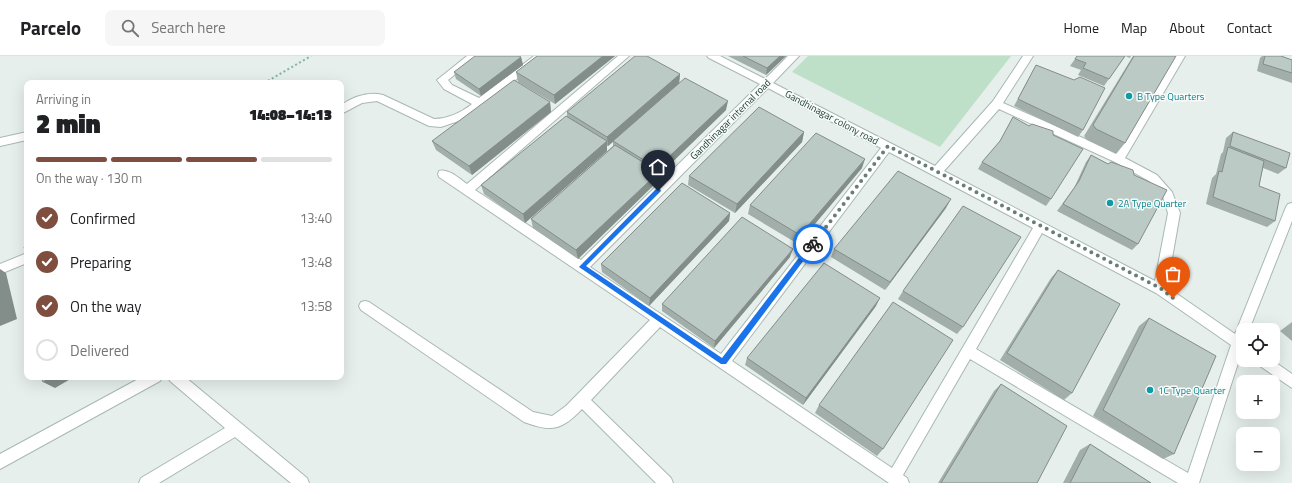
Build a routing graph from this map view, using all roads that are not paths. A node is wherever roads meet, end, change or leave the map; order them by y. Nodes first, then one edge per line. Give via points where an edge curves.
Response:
1 (473, 56) edge
2 (523, 56) edge
3 (624, 56) edge
4 (712, 56) edge
5 (794, 56) edge
6 (1028, 56) edge
7 (1180, 56) edge
8 (536, 59) edge
9 (766, 83) junction
10 (480, 103) junction
11 (997, 104) junction
12 (344, 108) edge
13 (24, 137) edge
14 (2, 145) edge
15 (888, 146) junction
16 (1119, 159) junction
17 (936, 172) junction
18 (443, 174) dead end
19 (468, 190) junction
20 (1292, 207) edge
21 (1040, 226) junction
22 (24, 259) edge
23 (582, 267) junction
24 (0, 269) edge
25 (1160, 288) junction
26 (365, 306) dead end
27 (660, 320) junction
28 (1248, 323) edge
29 (1236, 342) edge
30 (968, 351) junction
31 (1236, 356) edge
32 (723, 362) junction
33 (1272, 367) edge
34 (150, 380) edge
35 (179, 380) edge
36 (1292, 382) edge
37 (582, 400) junction
38 (236, 429) junction
39 (0, 462) edge
40 (898, 480) edge
41 (146, 483) edge
42 (302, 483) edge
43 (666, 483) edge
44 (1192, 483) edge

1 - 10 street via 442,80 448,87
2 - 8 street
3 - 19 street
4 - 9 street, Gandhinagar colony road
5 - 9 street, Gandhinagar internal road
6 - 11 street
7 - 16 street
8 - 10 street
9 - 15 street, Gandhinagar colony road
9 - 23 street, Gandhinagar internal road
10 - 12 street via 466,114 441,123 433,123 379,98 358,100
11 - 16 street
11 - 17 street
13 - 14 street
15 - 17 street, Gandhinagar colony road
15 - 32 street
16 - 25 street via 1153,178 1168,195 1174,213
17 - 21 street, Gandhinagar colony road
18 - 19 street
19 - 23 street
20 - 28 street
21 - 25 street, Gandhinagar colony road
21 - 30 street
22 - 24 street
23 - 27 street
25 - 29 street, Gandhinagar colony road
26 - 37 street via 529,417 545,423 558,422
27 - 32 street
27 - 37 street
30 - 40 street
30 - 44 street
31 - 44 street
32 - 40 street
33 - 36 street
34 - 39 street
35 - 38 street
37 - 43 street
38 - 41 street
38 - 42 street

